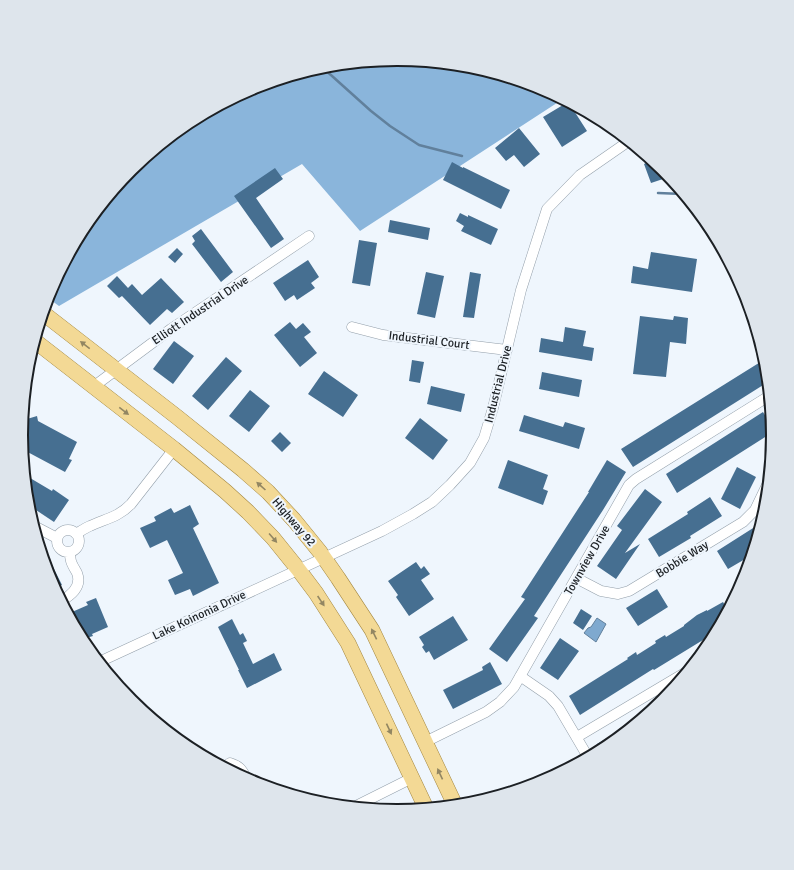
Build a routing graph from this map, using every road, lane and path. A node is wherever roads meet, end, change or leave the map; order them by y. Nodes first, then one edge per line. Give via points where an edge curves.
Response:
1 (624, 144) edge
2 (309, 236) dead end
3 (48, 317) edge
4 (352, 327) dead end
5 (40, 345) edge
6 (507, 350) junction
7 (115, 369) junction
8 (93, 387) junction
9 (764, 399) edge
10 (174, 449) junction
11 (760, 499) edge
12 (41, 529) edge
13 (76, 534) junction
14 (57, 538) junction
15 (70, 552) junction
16 (323, 557) junction
17 (298, 569) junction
18 (576, 578) junction
19 (66, 598) edge
20 (104, 660) edge
21 (520, 676) junction
22 (672, 681) edge
23 (577, 737) junction
24 (425, 742) junction
25 (585, 752) edge
26 (229, 764) edge
27 (240, 769) edge
28 (412, 778) junction
29 (452, 800) edge
30 (364, 802) edge
31 (424, 803) edge

1 - 6 street, Industrial Drive via 580,175 547,209 521,290
2 - 7 street, Elliott Industrial Drive via 170,328
7 -> 3 main road, Highway 92
4 - 6 street, Industrial Court via 383,335
5 - 8 main road
6 - 16 street, Industrial Drive via 484,438 470,463 432,502 382,531
7 - 8 street, Elliott Industrial Drive
16 -> 7 main road, Highway 92 via 268,492
8 -> 10 main road
9 - 18 street, Townview Drive via 629,485
10 - 13 street via 127,509
10 -> 17 main road via 248,512
11 - 18 street, Bobbie Way via 755,510 743,522 629,591 618,594 601,592
12 - 14 street
13 - 14 street via 71,530 64,531
13 - 15 street via 78,545
14 - 15 street via 62,551
15 - 19 street via 78,582 75,590
16 - 17 street, Industrial Drive
24 -> 16 main road, Highway 92 via 372,630
17 - 20 street, Lake Koinonia Drive
17 -> 28 main road via 348,643
18 - 21 street, Townview Drive
21 - 23 street via 550,696
21 - 24 street, Townview Drive via 500,702 486,712
22 - 23 street
23 - 25 street
29 -> 24 main road, Highway 92
26 - 27 street via 237,765
28 - 30 street
28 - 31 main road

